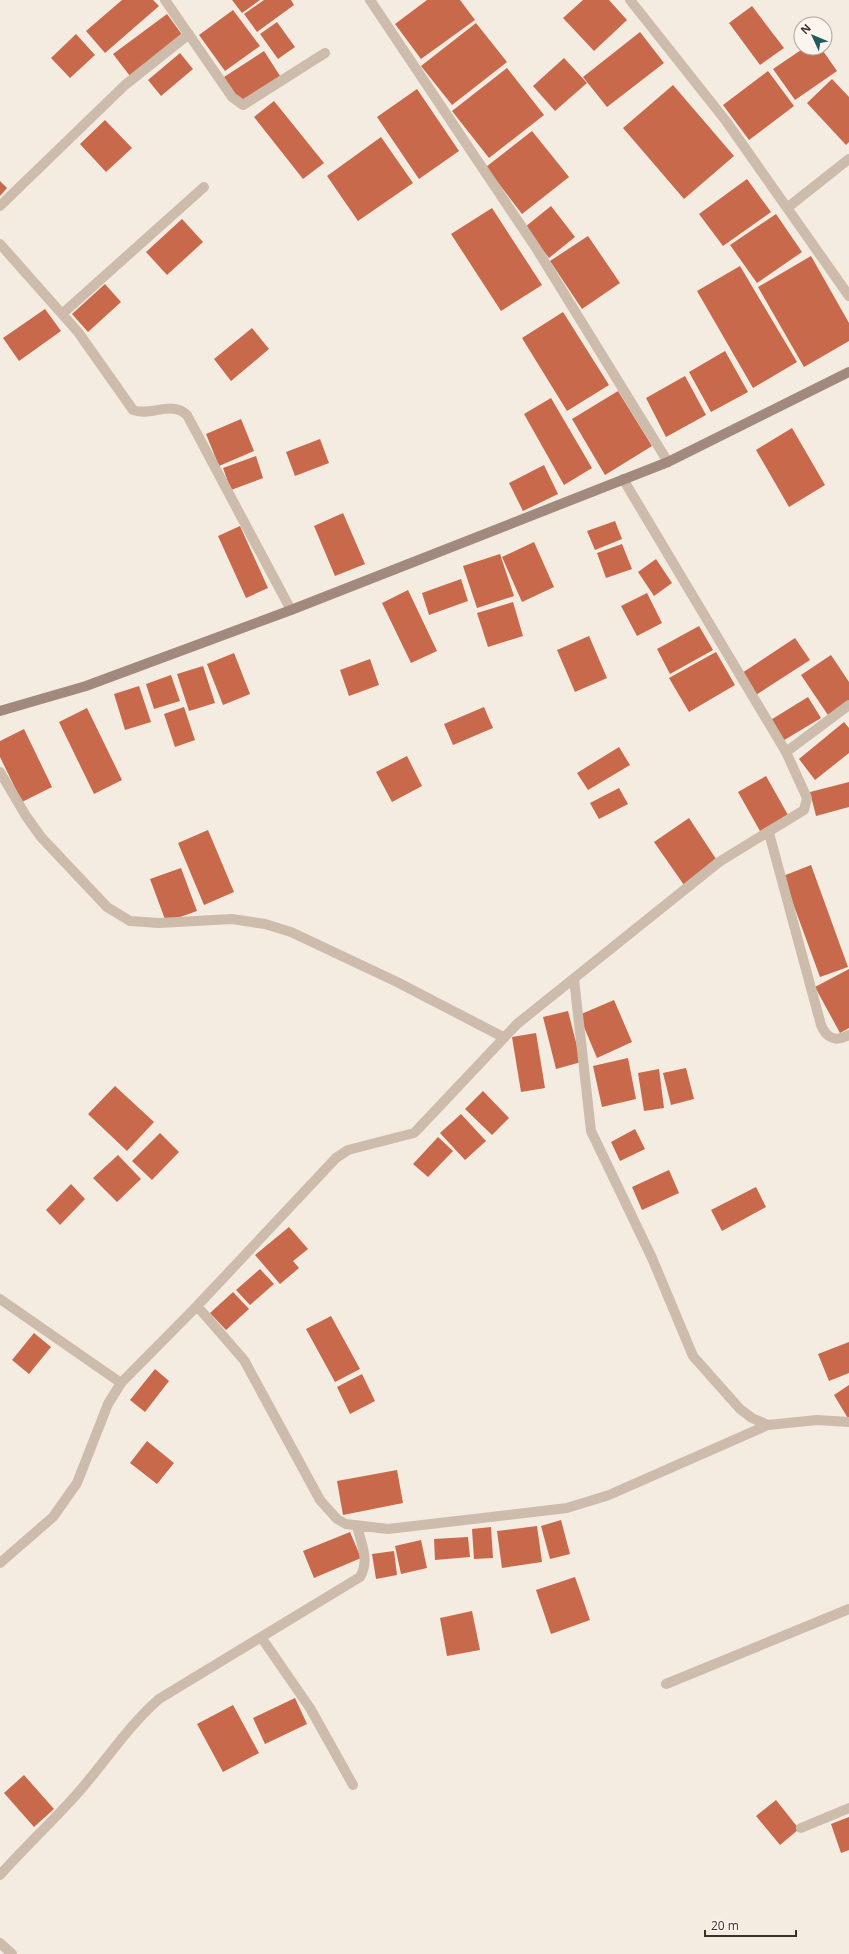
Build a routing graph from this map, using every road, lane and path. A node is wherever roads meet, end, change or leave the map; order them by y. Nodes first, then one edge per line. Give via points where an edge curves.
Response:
1 (165, 0) edge
2 (370, 0) edge
3 (630, 0) edge
4 (189, 34) junction
5 (325, 53) dead end
6 (849, 159) edge
7 (204, 187) dead end
8 (0, 206) edge
9 (787, 208) junction
10 (0, 245) edge
11 (849, 296) edge
12 (62, 314) junction
13 (849, 372) edge
14 (668, 462) junction
15 (623, 479) junction
16 (291, 610) junction
17 (849, 704) edge
18 (0, 712) edge
19 (786, 752) junction
20 (0, 772) edge
21 (769, 833) junction
22 (574, 979) junction
23 (849, 1035) edge
24 (503, 1037) junction
25 (0, 1299) edge
26 (197, 1306) junction
27 (121, 1383) junction
28 (849, 1422) edge
29 (768, 1425) junction
30 (357, 1526) junction
31 (0, 1563) edge
32 (849, 1609) edge
33 (261, 1637) junction
34 (666, 1684) dead end
35 (353, 1785) dead end
36 (849, 1808) edge
37 (801, 1828) dead end
38 (0, 1875) edge
39 (0, 1943) edge
40 (12, 1954) edge

1 - 4 street
2 - 14 street via 536,248
3 - 9 street via 726,121
4 - 5 street via 232,97 243,105
4 - 8 street via 125,85
6 - 9 street
7 - 12 street
9 - 11 street
10 - 12 street
12 - 16 street via 78,332 133,410 142,412 176,408 187,415
13 - 14 main road
14 - 15 main road
15 - 16 main road
15 - 19 street
16 - 18 main road via 86,686
17 - 19 street
19 - 21 street via 807,802 804,810
20 - 24 street via 41,837 107,907 130,921 158,923 232,919 265,924 291,932 397,982
21 - 22 street via 719,862
21 - 23 street via 824,1033 834,1039 842,1039
22 - 24 street
22 - 29 street via 588,1117 597,1146 652,1258 693,1356 740,1409
24 - 26 street via 414,1133 348,1150 336,1158
25 - 27 street
26 - 27 street
26 - 30 street via 244,1360 320,1500 337,1519
27 - 31 street via 108,1404 77,1483 53,1517
28 - 29 street via 817,1420
29 - 30 street via 609,1495 567,1508 388,1530
30 - 33 street via 366,1563 360,1577
32 - 34 street
33 - 35 street via 310,1708
33 - 38 street via 159,1699 149,1708 76,1795
36 - 37 street
39 - 40 street

